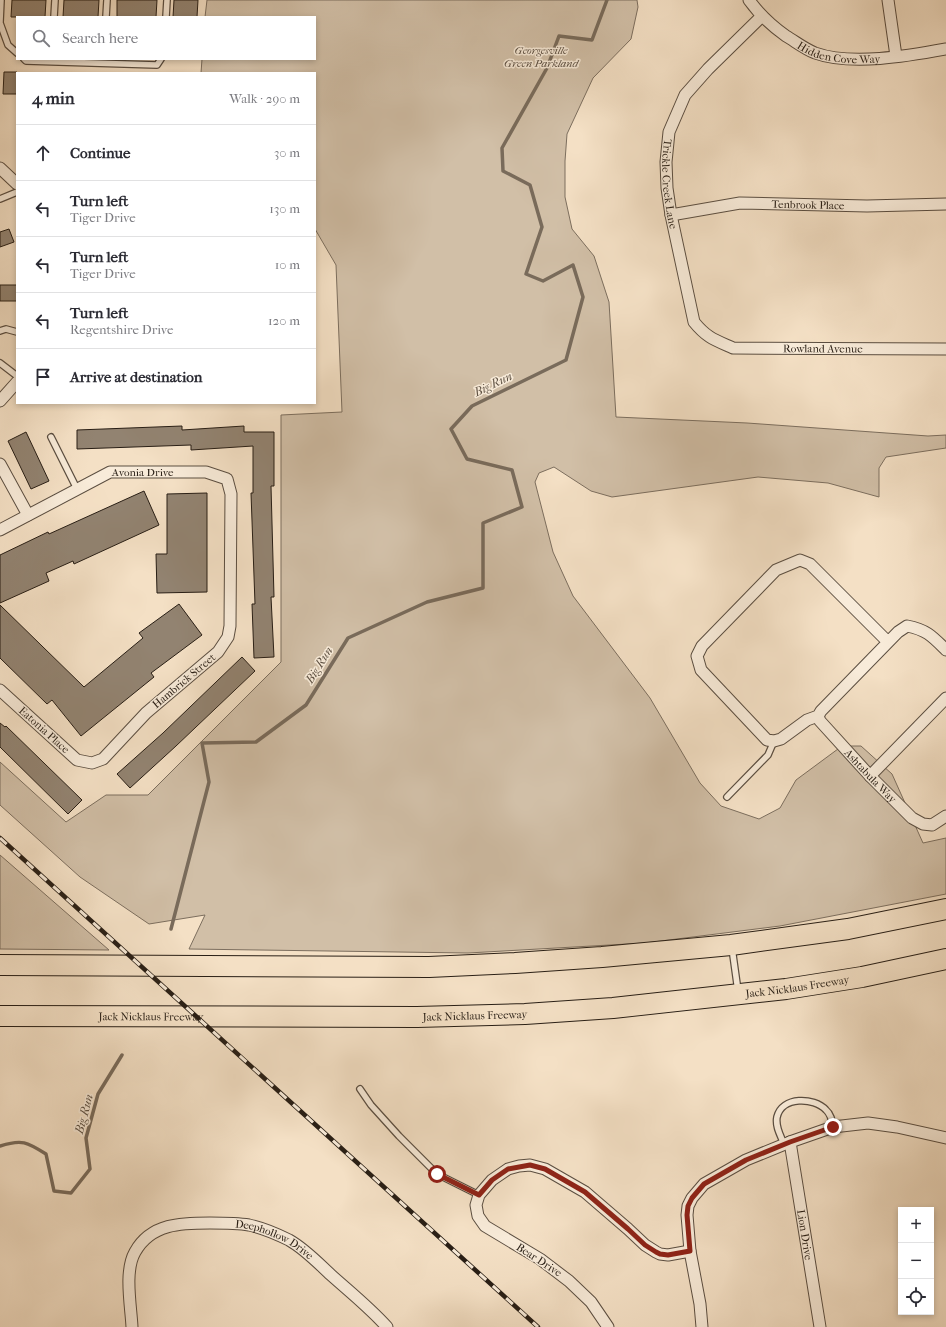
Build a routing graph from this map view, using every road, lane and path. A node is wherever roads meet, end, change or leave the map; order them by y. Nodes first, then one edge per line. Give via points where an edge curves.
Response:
1 (1, 0) edge
2 (55, 0) edge
3 (106, 0) edge
4 (168, 0) edge
5 (749, 0) edge
6 (888, 0) edge
7 (54, 16) edge
8 (106, 16) edge
9 (166, 16) edge
10 (762, 16) junction
11 (0, 22) edge
12 (946, 49) edge
13 (16, 52) edge
14 (896, 56) junction
15 (26, 60) edge
16 (52, 60) edge
17 (160, 60) edge
18 (104, 61) edge
19 (0, 168) edge
20 (16, 183) edge
21 (16, 192) edge
22 (0, 199) edge
23 (946, 204) edge
24 (671, 215) junction
25 (0, 331) edge
26 (16, 332) edge
27 (704, 334) joint
28 (946, 349) edge
29 (0, 363) edge
30 (16, 375) edge
31 (16, 383) edge
32 (0, 401) edge
33 (51, 437) dead end
34 (0, 464) edge
35 (227, 479) joint
36 (77, 489) junction
37 (28, 515) junction
38 (0, 530) edge
39 (888, 642) junction
40 (946, 650) edge
41 (0, 690) edge
42 (946, 698) edge
43 (818, 716) junction
44 (774, 741) junction
45 (92, 763) joint
46 (870, 776) junction
47 (727, 797) dead end
48 (946, 816) edge
49 (946, 910) edge
50 (731, 945) junction
51 (946, 960) edge
52 (0, 965) edge
53 (738, 995) junction
54 (0, 1016) edge
55 (360, 1089) dead end
56 (833, 1127) junction
57 (946, 1138) edge
58 (787, 1143) junction
59 (479, 1195) junction
60 (690, 1251) junction
61 (132, 1327) edge
62 (387, 1327) edge
63 (608, 1327) edge
64 (702, 1327) edge
65 (820, 1327) edge

1 - 11 lane
2 - 7 lane
3 - 8 lane
4 - 9 lane
5 - 10 street, Hidden Cove Way
6 - 14 street
10 - 14 street, Hidden Cove Way via 801,46 815,53 854,60
10 - 24 street, Trickle Creek Lane via 685,94 669,132 667,147 667,188
11 - 13 lane via 8,45
12 - 14 street, Hidden Cove Way
15 - 16 lane
16 - 18 lane
17 - 18 lane via 157,65
19 - 20 street
21 - 22 lane
23 - 24 street, Tenbrook Place via 867,206 740,203
24 - 27 street, Trickle Creek Lane via 694,322
25 - 26 lane via 6,329
27 - 28 street, Rowland Avenue via 733,348
29 - 30 lane
31 - 32 street
33 - 36 lane
34 - 37 street
35 - 36 street, Avonia Drive via 206,472 110,472
35 - 45 street, Hambrick Street via 231,494 228,637 218,652 146,713 103,759
36 - 37 street, Avonia Drive
37 - 38 street, Avonia Drive
39 - 40 street via 907,626 920,628
39 - 43 street
39 - 44 street via 810,564 800,560 776,570 702,646 697,656 701,670 767,740
41 - 45 street, Eatonia Place via 77,760
42 - 46 street
43 - 44 street
43 - 46 street, Ashtabula Way
44 - 47 lane via 768,755
46 - 48 street, Ashtabula Way via 912,818 923,824 932,825
49 - 50 highway via 848,929
50 - 52 highway via 523,963 429,966
50 - 53 lane
51 - 53 highway, Jack Nicklaus Freeway via 862,977
53 - 54 highway, Jack Nicklaus Freeway via 613,1008 447,1017
55 - 59 lane via 389,1126 437,1174
56 - 57 street via 868,1123
56 - 58 street
56 - 58 lane via 829,1113 820,1104 808,1100 792,1102 780,1111 777,1117 778,1131
58 - 60 street via 746,1160 697,1190 688,1206
58 - 65 street, Lion Drive
59 - 60 street via 492,1180 508,1169 530,1165 545,1169 585,1192 656,1252 668,1255
59 - 63 street, Bear Drive via 476,1205 478,1216 485,1226 540,1259 569,1281 591,1302
60 - 64 street
61 - 62 street, Deephollow Drive via 130,1272 134,1252 147,1237 157,1231 183,1223 228,1223 250,1226 271,1231 291,1241

